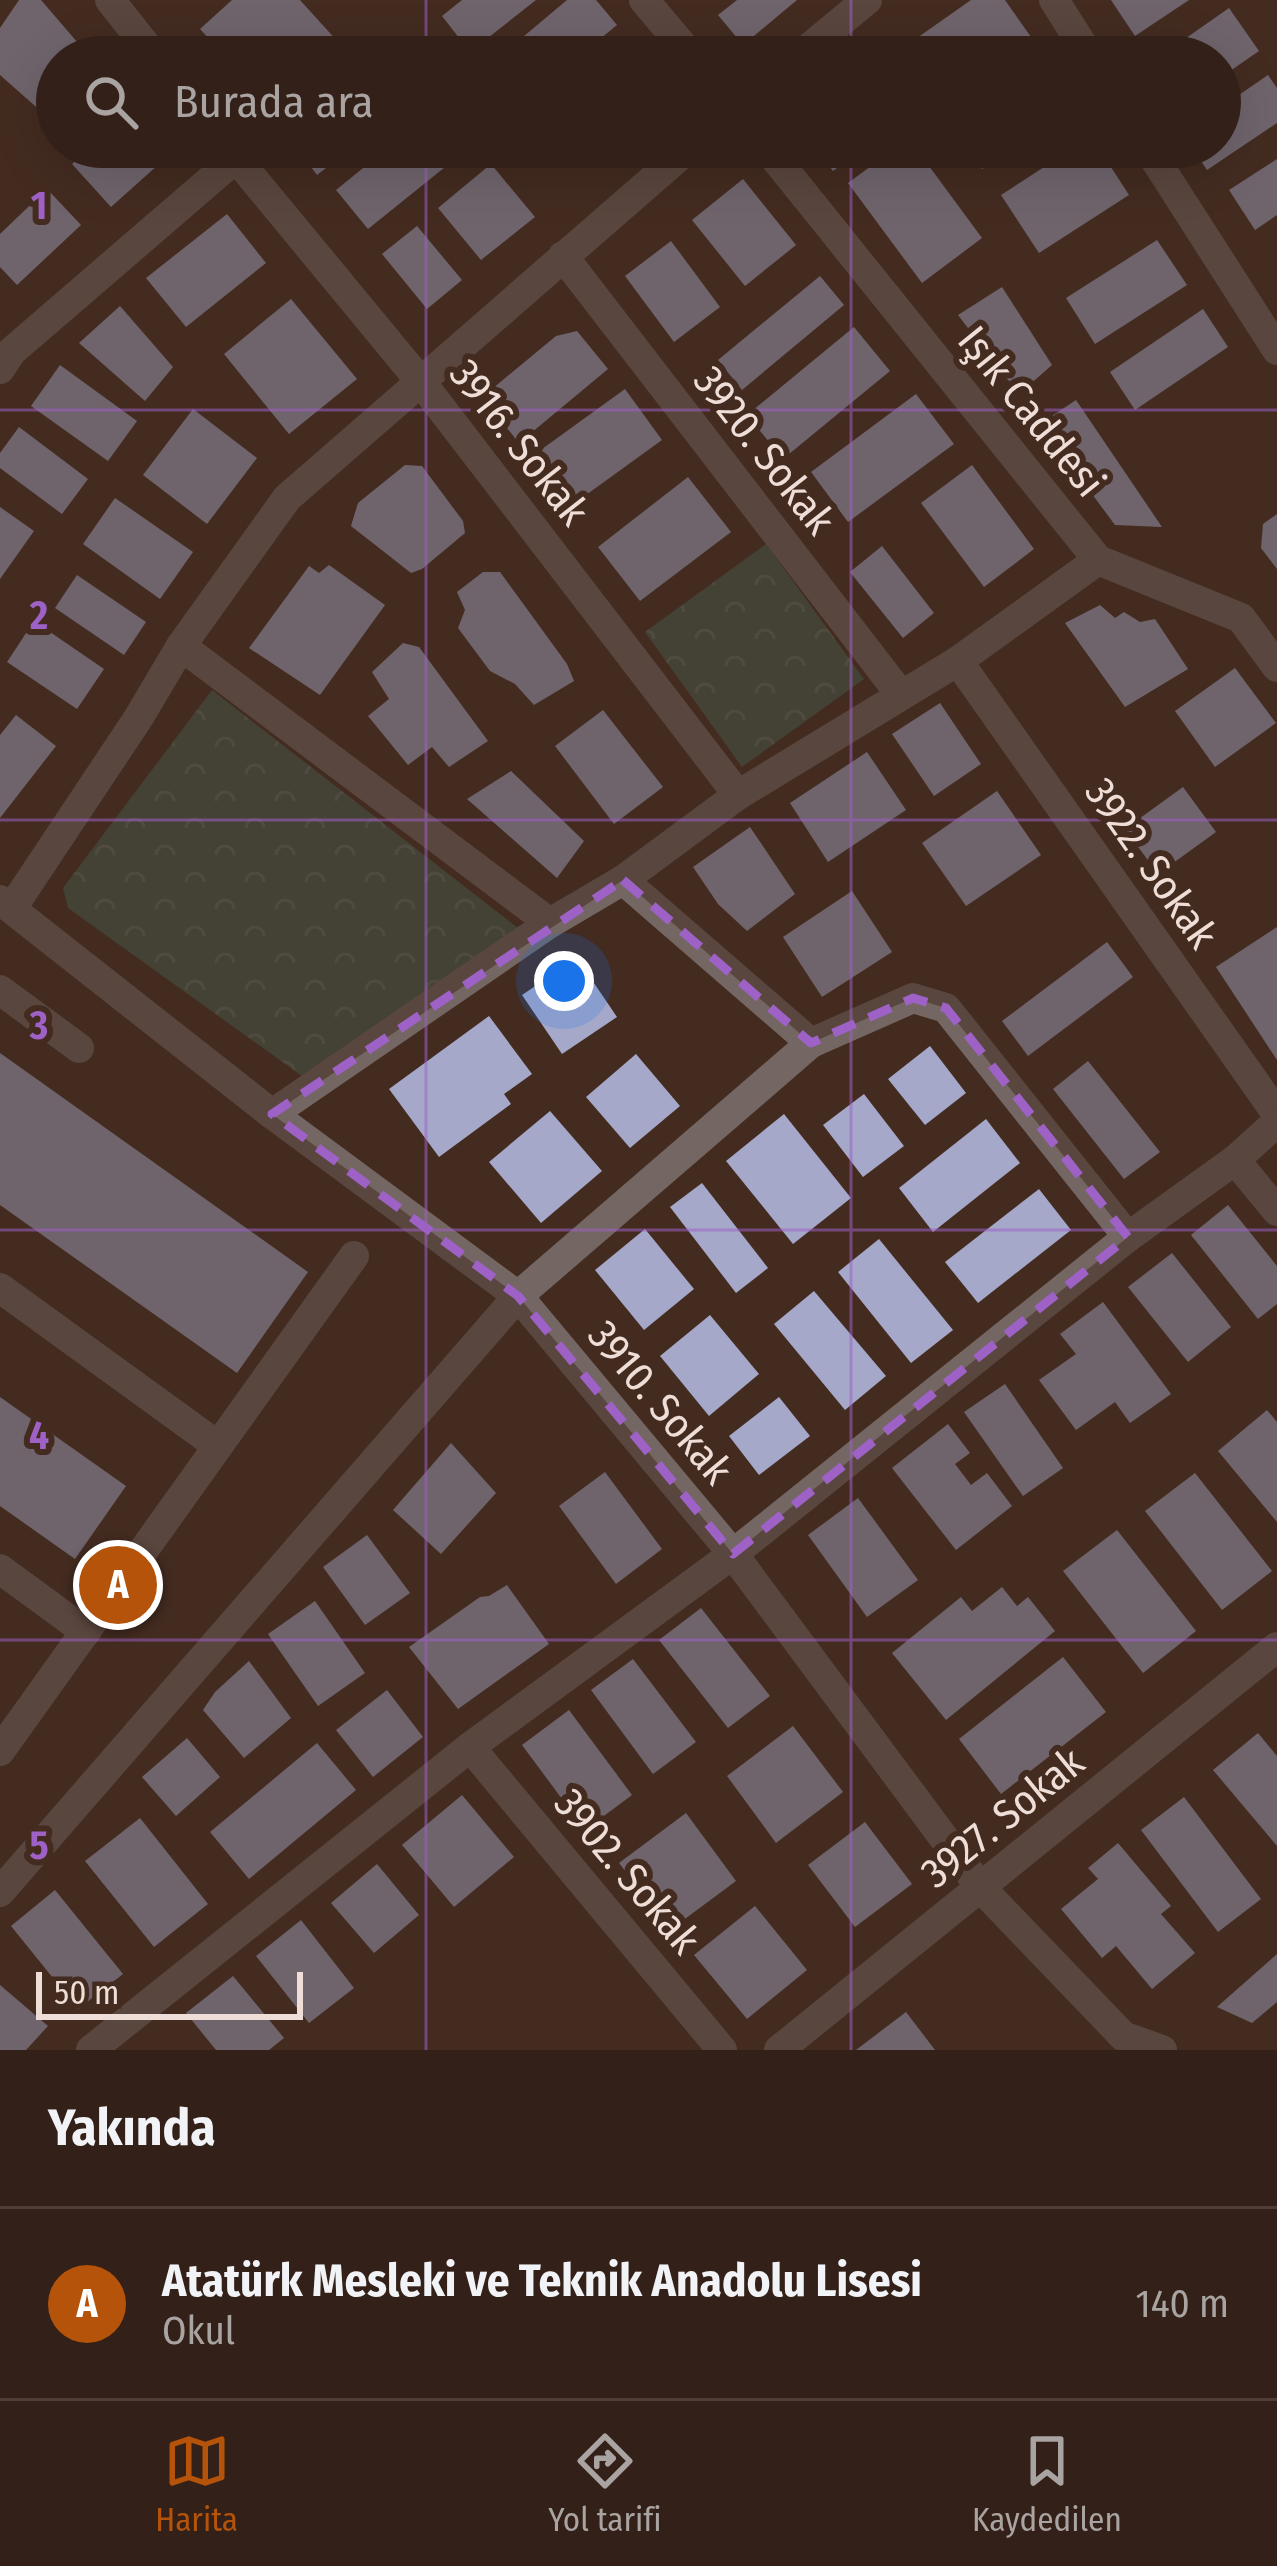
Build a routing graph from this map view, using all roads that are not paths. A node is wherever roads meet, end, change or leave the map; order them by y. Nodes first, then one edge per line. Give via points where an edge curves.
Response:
1 (110, 0) edge
2 (644, 0) edge
3 (867, 0) edge
4 (1054, 0) edge
5 (138, 36) edge
6 (674, 36) edge
7 (823, 36) edge
8 (1077, 36) edge
9 (215, 168) edge
10 (244, 168) edge
11 (666, 168) edge
12 (783, 168) edge
13 (1161, 168) edge
14 (563, 256) junction
15 (1277, 350) edge
16 (0, 369) edge
17 (421, 382) junction
18 (1098, 560) junction
19 (182, 646) junction
20 (958, 661) junction
21 (1277, 667) edge
22 (901, 695) junction
23 (738, 795) junction
24 (623, 880) junction
25 (6, 904) edge
26 (550, 923) junction
27 (0, 990) edge
28 (811, 1043) junction
29 (79, 1048) dead end
30 (272, 1114) junction
31 (1277, 1118) edge
32 (1235, 1160) junction
33 (1277, 1211) edge
34 (1128, 1237) junction
35 (354, 1256) dead end
36 (0, 1288) edge
37 (518, 1296) junction
38 (218, 1446) junction
39 (733, 1554) junction
40 (0, 1569) edge
41 (86, 1632) junction
42 (1277, 1647) edge
43 (470, 1747) junction
44 (0, 1750) edge
45 (980, 1888) junction
46 (0, 1892) edge
47 (91, 2050) edge
48 (722, 2050) edge
49 (779, 2050) edge
50 (1162, 2050) edge

1 - 5 street
2 - 6 street
3 - 7 street
4 - 8 street
9 - 16 street
10 - 17 street, 3916. Sokak
11 - 14 street
12 - 18 street, Işık Caddesi
13 - 15 street
14 - 17 street
14 - 22 street, 3920. Sokak
17 - 19 street via 287,498
17 - 23 street, 3916. Sokak
18 - 20 street
18 - 21 street, Işık Caddesi via 1241,618
19 - 25 street
19 - 26 street
20 - 22 street
20 - 31 street, 3922. Sokak
22 - 23 street
23 - 24 street
24 - 26 street
24 - 28 street
25 - 30 street, 3910. Sokak
26 - 30 street
27 - 29 street
28 - 34 street via 914,998 946,1008
28 - 37 street
30 - 37 street, 3910. Sokak
31 - 32 street
32 - 33 street
32 - 34 street
34 - 39 street
35 - 38 street
36 - 38 street
37 - 39 street, 3910. Sokak
37 - 46 street
38 - 41 street
39 - 43 street
39 - 45 street, 3910. Sokak
40 - 41 street
41 - 44 street
42 - 45 street, 3927. Sokak
43 - 47 street
43 - 48 street, 3902. Sokak
45 - 49 street, 3927. Sokak
45 - 50 street, 3910. Sokak via 1123,2036

